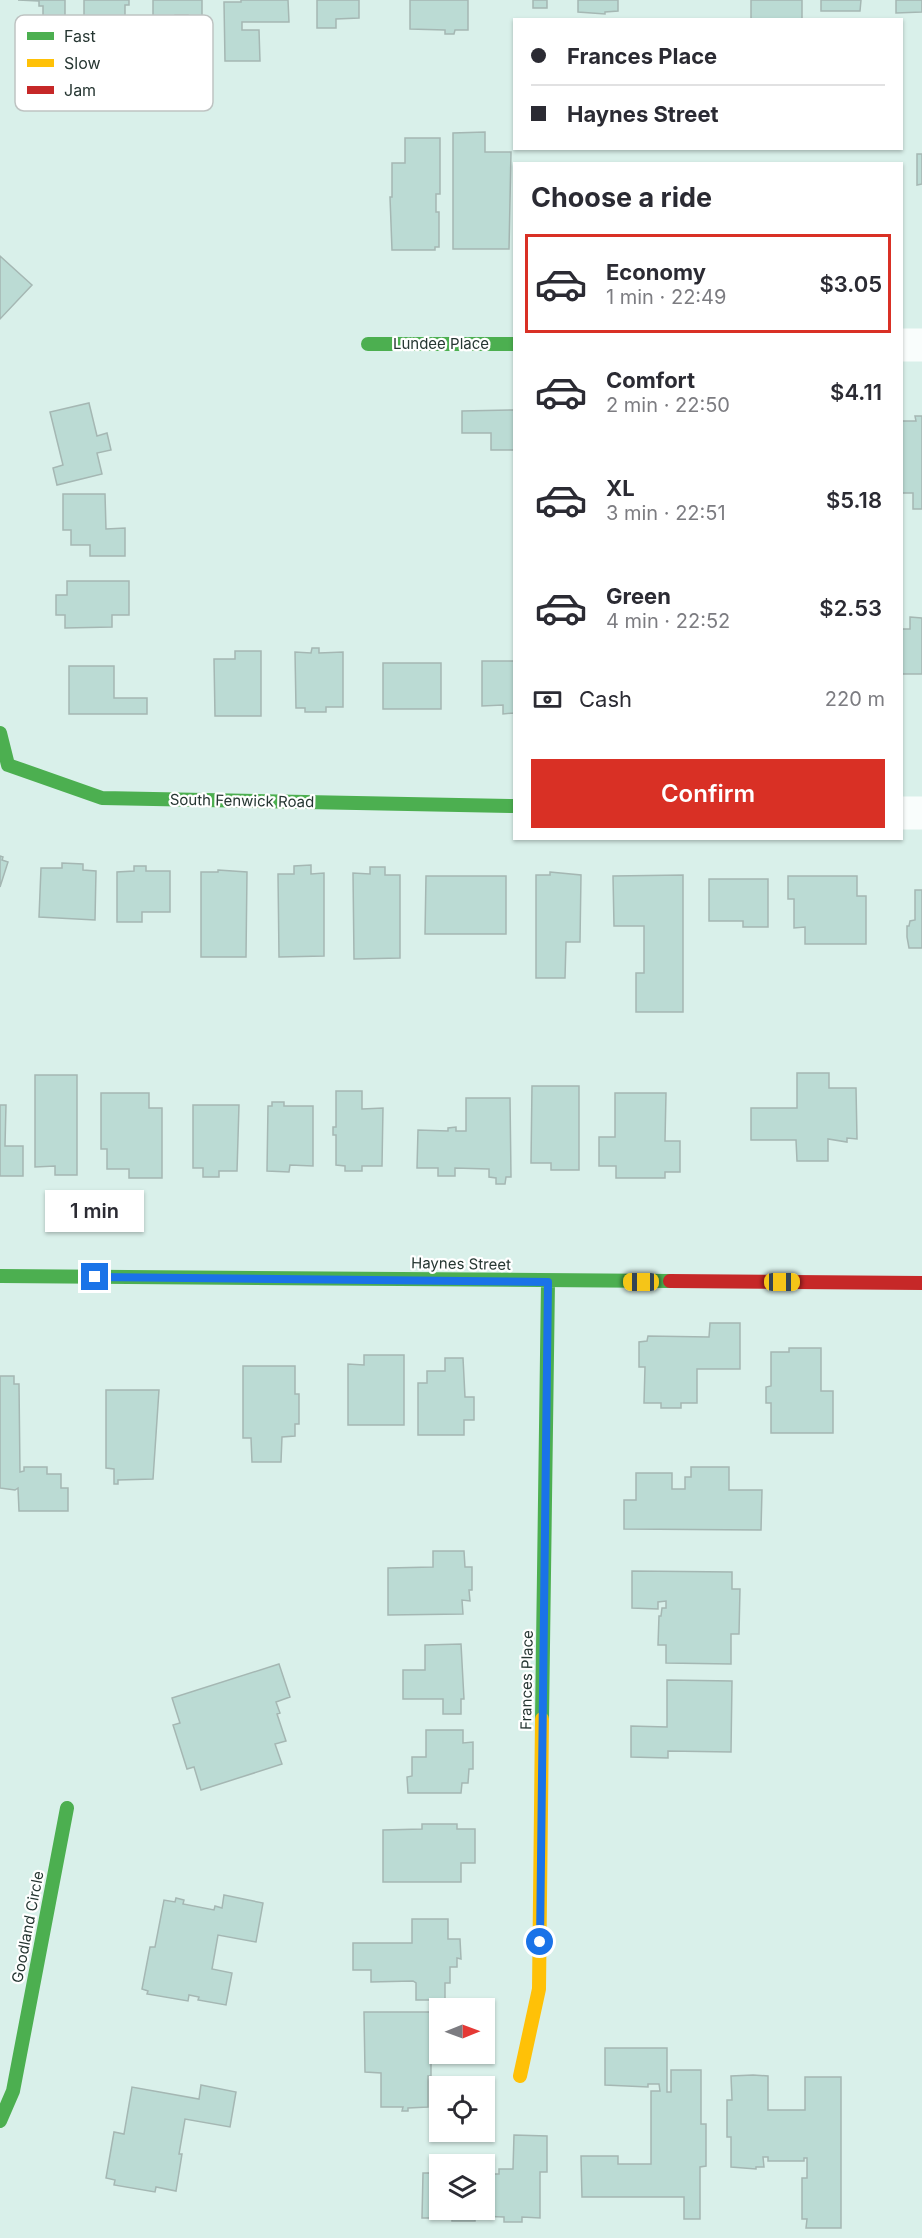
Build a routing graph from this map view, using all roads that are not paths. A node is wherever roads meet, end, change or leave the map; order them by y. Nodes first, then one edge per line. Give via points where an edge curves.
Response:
1 (368, 344) dead end
2 (513, 344) edge
3 (903, 345) edge
4 (922, 345) edge
5 (0, 733) edge
6 (513, 806) edge
7 (903, 813) edge
8 (922, 813) edge
9 (0, 1276) edge
10 (548, 1282) junction
11 (922, 1283) edge
12 (67, 1808) dead end
13 (520, 2076) dead end
14 (0, 2121) edge

1 - 2 street, Lundee Place
3 - 4 street
5 - 6 street, South Fenwick Road via 8,765 102,798
7 - 8 street
9 - 10 street, Haynes Street
10 - 11 street, Haynes Street
10 - 13 street, Frances Place via 540,1989
12 - 14 street, Goodland Circle via 13,2091

